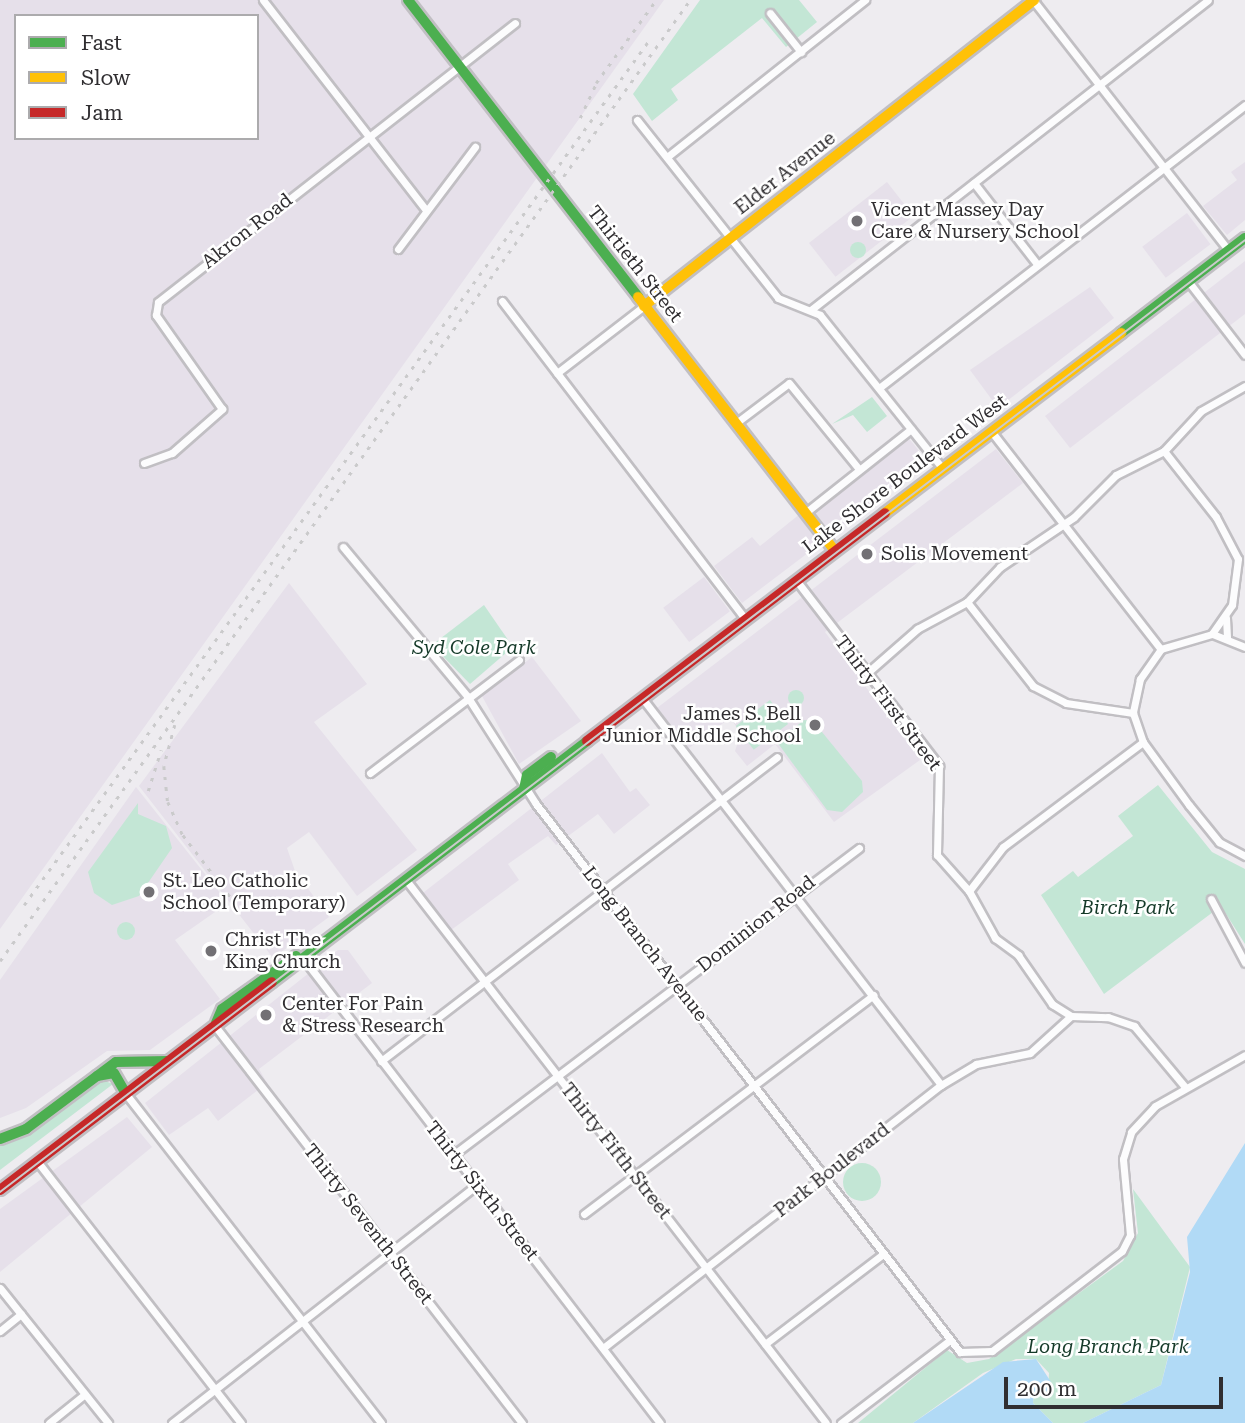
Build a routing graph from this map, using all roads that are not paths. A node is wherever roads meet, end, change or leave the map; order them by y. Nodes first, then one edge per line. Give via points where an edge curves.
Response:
1 (263, 0) edge
2 (408, 0) edge
3 (865, 0) edge
4 (1033, 0) edge
5 (1208, 0) edge
6 (770, 13) dead end
7 (515, 23) dead end
8 (801, 52) junction
9 (460, 66) junction
10 (1099, 84) junction
11 (1245, 104) edge
12 (637, 120) dead end
13 (369, 135) junction
14 (475, 147) dead end
15 (667, 157) junction
16 (1164, 167) junction
17 (974, 183) junction
18 (426, 210) junction
19 (1245, 238) edge
20 (729, 239) junction
21 (398, 249) dead end
22 (1228, 250) junction
23 (1037, 264) junction
24 (1188, 281) junction
25 (502, 301) dead end
26 (644, 306) junction
27 (812, 309) junction
28 (1245, 355) edge
29 (556, 373) junction
30 (1245, 386) edge
31 (879, 388) junction
32 (736, 422) junction
33 (911, 429) junction
34 (990, 431) junction
35 (1164, 451) junction
36 (145, 463) dead end
37 (942, 468) junction
38 (859, 469) junction
39 (805, 513) junction
40 (1065, 523) junction
41 (343, 547) dead end
42 (834, 550) junction
43 (795, 579) junction
44 (967, 602) junction
45 (744, 618) junction
46 (1226, 618) junction
47 (1212, 634) junction
48 (1227, 637) junction
49 (1245, 647) edge
50 (1161, 649) junction
51 (519, 660) dead end
52 (867, 673) junction
53 (467, 696) junction
54 (641, 697) junction
55 (1133, 713) junction
56 (1143, 743) junction
57 (777, 757) dead end
58 (370, 773) dead end
59 (524, 788) junction
60 (723, 799) junction
61 (859, 848) dead end
62 (1245, 856) edge
63 (406, 880) junction
64 (604, 891) junction
65 (969, 891) junction
66 (794, 894) junction
67 (1211, 899) dead end
68 (307, 955) junction
69 (1245, 963) edge
70 (485, 981) junction
71 (677, 986) junction
72 (874, 995) junction
73 (1071, 1016) junction
74 (215, 1026) junction
75 (1245, 1055) edge
76 (168, 1061) junction
77 (382, 1061) junction
78 (558, 1076) junction
79 (92, 1078) junction
80 (139, 1083) junction
81 (941, 1085) junction
82 (755, 1086) junction
83 (1185, 1087) junction
84 (126, 1094) junction
85 (0, 1139) edge
86 (453, 1154) junction
87 (37, 1161) junction
88 (635, 1175) junction
89 (823, 1176) junction
90 (477, 1185) junction
91 (0, 1190) edge
92 (584, 1214) dead end
93 (391, 1253) junction
94 (883, 1254) junction
95 (708, 1268) junction
96 (0, 1288) edge
97 (21, 1314) junction
98 (302, 1322) junction
99 (0, 1331) edge
100 (950, 1340) junction
101 (765, 1344) junction
102 (603, 1348) junction
103 (215, 1389) junction
104 (85, 1394) junction
105 (659, 1422) edge
106 (49, 1423) edge
107 (108, 1423) edge
108 (172, 1423) edge
109 (241, 1423) edge
110 (381, 1423) edge
111 (522, 1423) edge
112 (826, 1423) edge
113 (841, 1423) edge

1 - 13 street
2 - 9 main road, Thirtieth Street
3 - 8 street
4 - 10 street
4 - 20 main road, Elder Avenue
5 - 10 street
6 - 8 street
7 - 9 street, Akron Road
8 - 15 street
9 - 13 street, Akron Road
9 - 26 main road, Thirtieth Street
10 - 16 street
10 - 17 street
11 - 16 street
12 - 15 street
13 - 18 street
13 - 36 street, Akron Road via 158,302 156,315 222,409 172,453
14 - 18 street
15 - 20 street
16 - 22 street
16 - 23 street
17 - 23 street
17 - 27 street
18 - 21 street
19 - 22 main road, Lake Shore Boulevard West
20 - 26 main road, Elder Avenue
20 - 27 street via 778,298 792,307
22 - 24 main road, Lake Shore Boulevard West
23 - 31 street
24 - 28 street
24 - 34 main road, Lake Shore Boulevard West
25 - 29 street
26 - 29 street, Elder Avenue
26 - 32 main road, Thirtieth Street
27 - 31 street
29 - 45 street
30 - 35 street via 1201,411
31 - 33 street
32 - 38 street via 789,383
32 - 39 main road, Thirtieth Street
33 - 37 street
33 - 38 street
34 - 37 main road, Lake Shore Boulevard West
34 - 40 street
35 - 40 street via 1116,475
35 - 46 street via 1233,543 1239,573
37 - 42 main road, Lake Shore Boulevard West
38 - 39 street
39 - 42 main road, Thirtieth Street
40 - 44 street via 1000,567
40 - 50 street
41 - 53 street, Long Branch Avenue
42 - 43 main road, Lake Shore Boulevard West
43 - 45 main road, Lake Shore Boulevard West
43 - 52 street, Thirty First Street
44 - 52 street via 927,622
44 - 55 street via 1033,686 1066,703
45 - 54 main road, Lake Shore Boulevard West
46 - 47 street
46 - 48 street
47 - 48 street
47 - 50 street
48 - 49 street
50 - 55 street via 1140,679
51 - 53 street
52 - 65 street, Thirty First Street via 939,766 937,855
53 - 58 street
53 - 59 street, Long Branch Avenue
54 - 59 main road, Lake Shore Boulevard West via 588,739 570,742 527,775
54 - 60 street
55 - 56 street
56 - 62 street via 1219,842
56 - 65 street via 1003,847
57 - 60 street
59 - 63 main road, Lake Shore Boulevard West via 522,800 454,842
59 - 64 street, Long Branch Avenue
60 - 64 street
60 - 66 street
61 - 66 street, Dominion Road
63 - 68 main road, Lake Shore Boulevard West
63 - 70 street, Thirty Fifth Street
64 - 70 street
64 - 71 street, Long Branch Avenue
65 - 73 street, Thirty First Street via 991,932 1018,955 1040,994
66 - 71 street, Dominion Road
66 - 72 street
67 - 69 street
68 - 74 main road, Lake Shore Boulevard West via 290,957 222,1009
68 - 77 street, Thirty Sixth Street
70 - 77 street
70 - 78 street, Thirty Fifth Street
71 - 78 street, Dominion Road
71 - 82 street, Long Branch Avenue
72 - 81 street
72 - 82 street
73 - 81 street, Park Boulevard via 1030,1053 976,1064
73 - 83 street via 1108,1017 1134,1026
74 - 76 main road, Lake Shore Boulevard West
74 - 80 main road, Lake Shore Boulevard West via 211,1039 171,1069
74 - 93 street, Thirty Seventh Street
75 - 83 street
76 - 79 main road via 122,1060
76 - 80 main road, Lake Shore Boulevard West
77 - 86 street, Thirty Sixth Street
78 - 86 street, Dominion Road
78 - 88 street, Thirty Fifth Street
79 - 84 main road via 114,1073
79 - 85 main road via 26,1129
80 - 84 main road, Lake Shore Boulevard West
81 - 89 street, Park Boulevard
82 - 88 street
82 - 89 street, Long Branch Avenue
83 - 100 street via 1147,1112 1126,1144 1130,1230 1122,1251 992,1351 970,1356
84 - 87 main road, Lake Shore Boulevard West
84 - 98 street
86 - 90 street, Thirty Sixth Street
87 - 91 main road, Lake Shore Boulevard West
87 - 103 street
88 - 92 street
88 - 95 street, Thirty Fifth Street
89 - 94 street, Long Branch Avenue
89 - 95 street, Park Boulevard
90 - 93 street
90 - 102 street, Thirty Sixth Street
93 - 98 street
93 - 111 street, Thirty Seventh Street
94 - 100 street, Long Branch Avenue
94 - 101 street
95 - 101 street, Thirty Fifth Street
95 - 102 street, Park Boulevard
96 - 97 street
97 - 99 street
97 - 104 street
98 - 103 street
98 - 110 street
100 - 113 street
101 - 112 street, Thirty Fifth Street
102 - 105 street, Thirty Sixth Street
103 - 108 street
103 - 109 street
104 - 106 street
104 - 107 street

